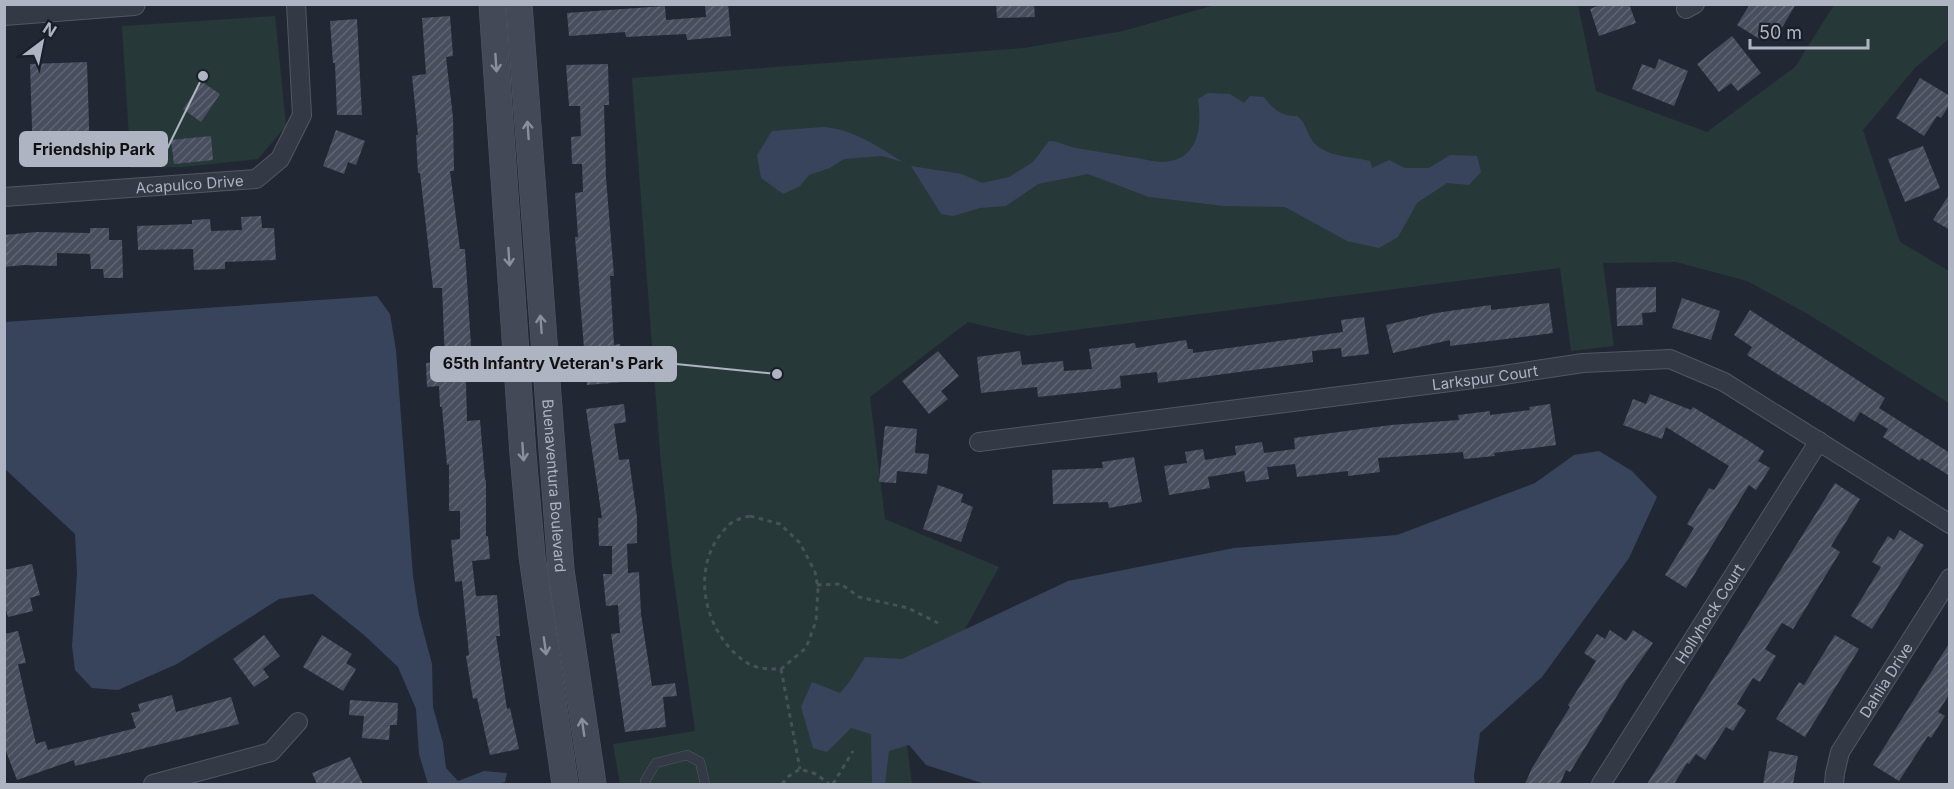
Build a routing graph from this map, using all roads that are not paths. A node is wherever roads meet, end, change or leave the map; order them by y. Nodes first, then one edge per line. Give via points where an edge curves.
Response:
1 (134, 4) edge
2 (296, 4) edge
3 (492, 4) edge
4 (519, 4) edge
5 (91, 6) edge
6 (4, 14) edge
7 (4, 197) edge
8 (1819, 441) junction
9 (979, 442) dead end
10 (1950, 524) edge
11 (1950, 578) edge
12 (298, 722) dead end
13 (162, 783) edge
14 (565, 784) edge
15 (592, 784) edge
16 (646, 784) edge
17 (705, 784) edge
18 (1601, 784) edge
19 (1834, 784) edge

1 - 5 street
2 - 7 street, Acapulco Drive via 302,115 280,159 256,179
3 -> 14 main road, Buenaventura Boulevard via 532,556
15 -> 4 main road, Buenaventura Boulevard via 561,570
5 - 6 street
8 - 9 street, Larkspur Court via 1724,382 1670,359 1583,363
8 - 10 street, Larkspur Court
8 - 18 street, Hollyhock Court
11 - 19 street, Dahlia Drive via 1840,752
12 - 13 street via 271,752
16 - 17 lane via 656,763 687,755 700,762

